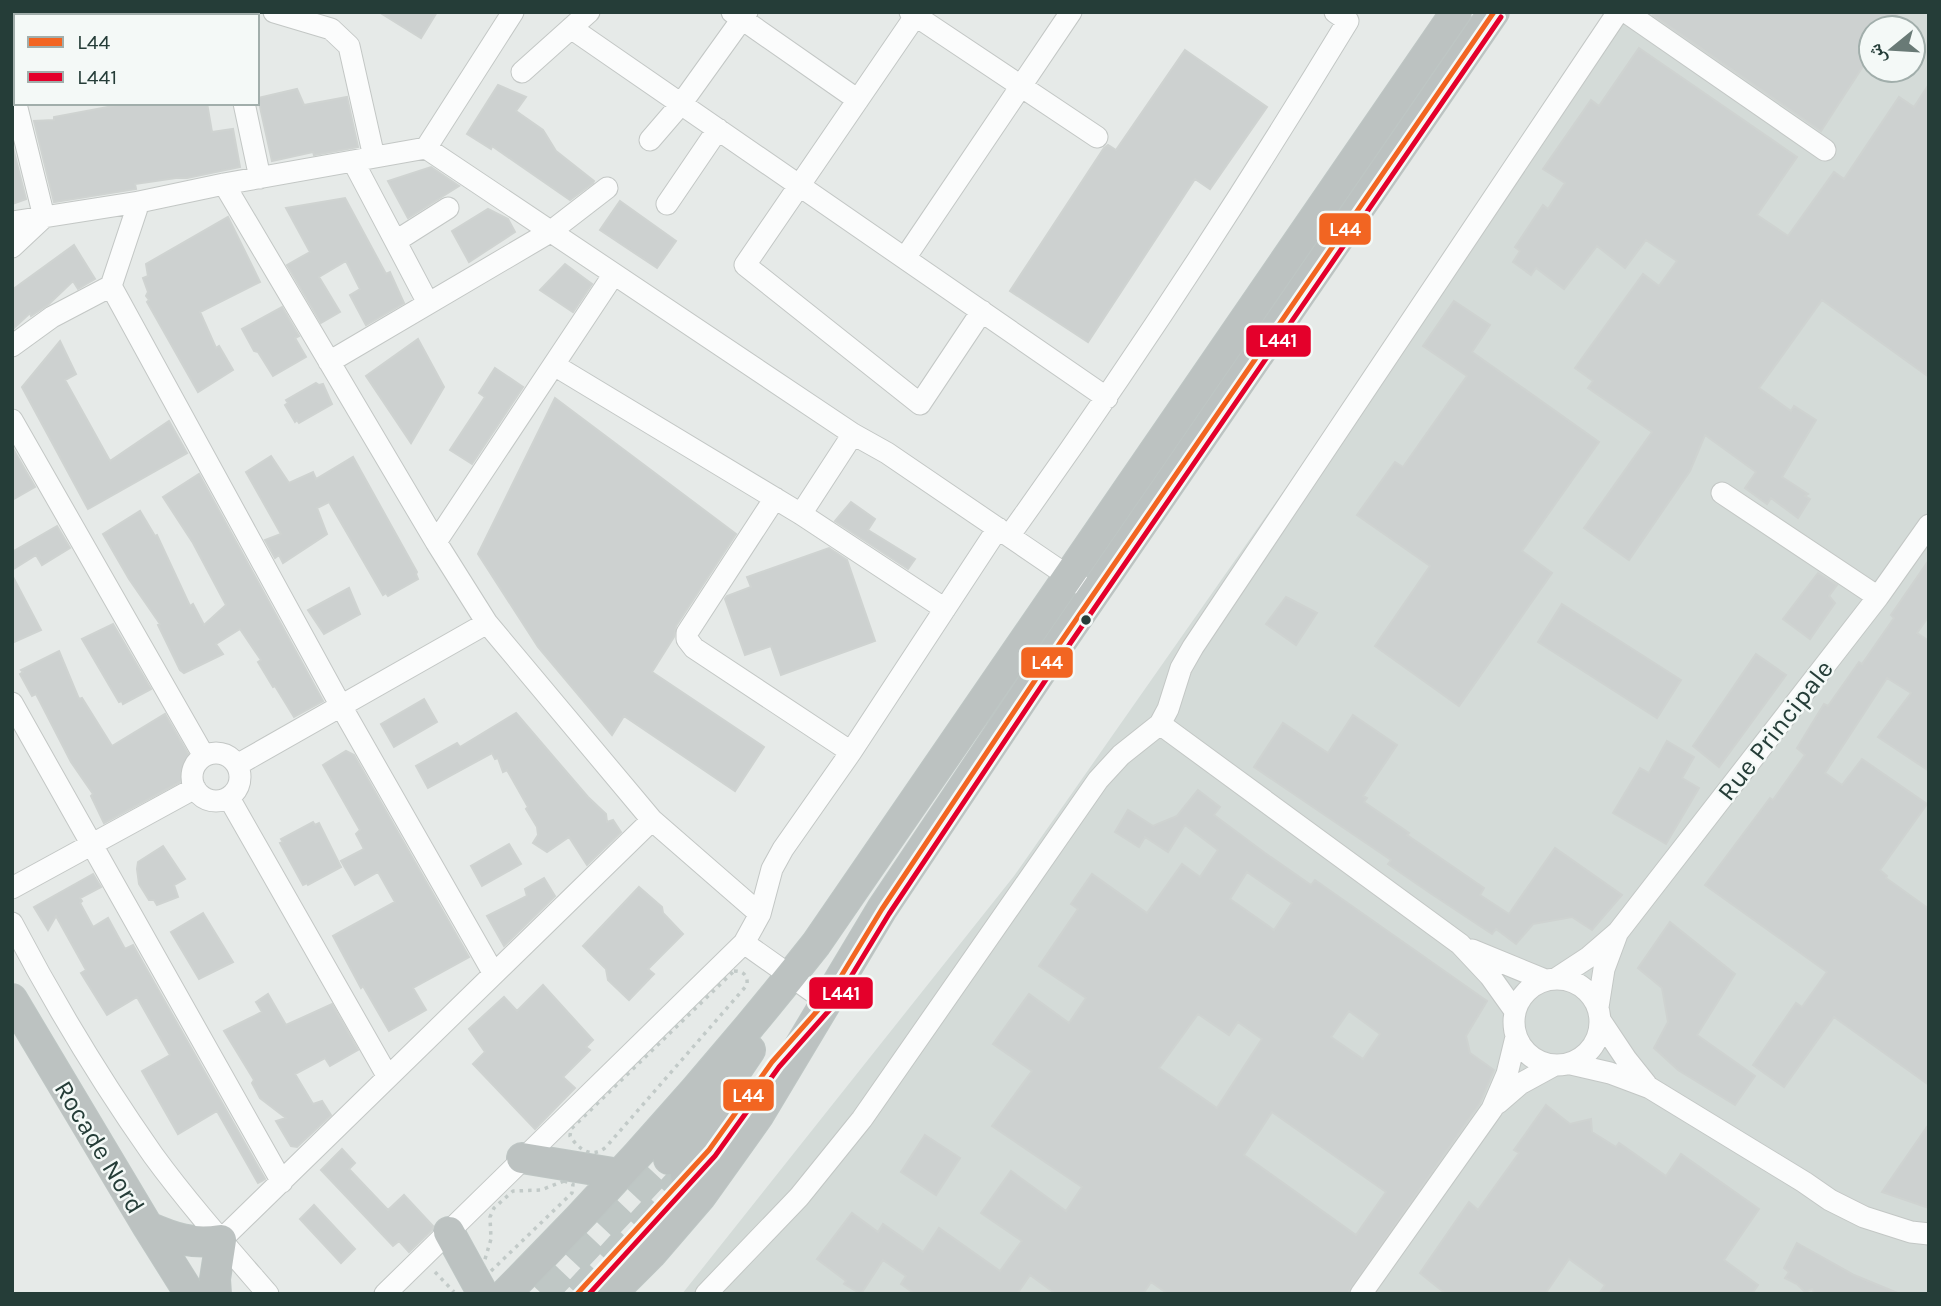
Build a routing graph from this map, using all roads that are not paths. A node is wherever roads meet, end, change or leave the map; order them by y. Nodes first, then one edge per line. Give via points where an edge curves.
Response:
1 (274, 12) edge
2 (513, 12) edge
3 (589, 12) edge
4 (1071, 12) edge
5 (1335, 12) edge
6 (1457, 12) edge
7 (1494, 12) edge
8 (1618, 12) edge
9 (1626, 12) edge
10 (914, 13) edge
11 (297, 15) edge
12 (740, 15) edge
13 (571, 28) junction
14 (522, 72) dead end
15 (1021, 86) junction
16 (858, 100) junction
17 (681, 104) junction
18 (17, 105) edge
19 (244, 105) edge
20 (718, 129) junction
21 (1097, 137) dead end
22 (650, 141) dead end
23 (426, 148) junction
24 (1825, 150) dead end
25 (363, 159) junction
26 (260, 178) junction
27 (224, 184) junction
28 (800, 185) junction
29 (607, 188) dead end
30 (139, 202) junction
31 (667, 204) dead end
32 (447, 208) dead end
33 (44, 217) junction
34 (12, 222) edge
35 (550, 232) junction
36 (396, 241) junction
37 (12, 247) edge
38 (905, 258) junction
39 (614, 274) junction
40 (111, 286) junction
41 (428, 303) junction
42 (982, 311) junction
43 (12, 346) edge
44 (329, 362) junction
45 (554, 365) junction
46 (1107, 398) junction
47 (12, 420) edge
48 (853, 434) junction
49 (1722, 493) dead end
50 (775, 498) junction
51 (801, 514) junction
52 (1929, 525) edge
53 (1003, 532) junction
54 (436, 542) junction
55 (1069, 577) junction
56 (1094, 594) junction
57 (1878, 597) junction
58 (944, 609) junction
59 (487, 623) junction
60 (12, 703) edge
61 (341, 706) junction
62 (1160, 724) junction
63 (851, 752) junction
64 (204, 756) junction
65 (237, 765) junction
66 (195, 788) junction
67 (229, 797) junction
68 (652, 821) junction
69 (92, 845) junction
70 (12, 888) edge
71 (760, 914) junction
72 (12, 923) edge
73 (1618, 932) junction
74 (744, 943) junction
75 (1460, 944) junction
76 (494, 975) junction
77 (791, 976) junction
78 (1551, 979) junction
79 (12, 999) edge
80 (826, 1001) junction
81 (1515, 1011) junction
82 (1599, 1014) junction
83 (12, 1025) edge
84 (1516, 1037) junction
85 (1562, 1065) junction
86 (388, 1077) junction
87 (1650, 1088) junction
88 (1492, 1109) junction
89 (522, 1158) junction
90 (619, 1174) junction
91 (282, 1182) junction
92 (148, 1227) junction
93 (449, 1232) junction
94 (1929, 1234) edge
95 (221, 1240) junction
96 (492, 1287) edge
97 (172, 1294) edge
98 (190, 1294) edge
99 (216, 1294) edge
100 (268, 1294) edge
101 (385, 1294) edge
102 (611, 1294) edge
103 (706, 1294) edge
104 (1361, 1294) edge

1 - 11 street
2 - 23 street
3 - 13 street
4 - 15 street
5 - 46 street via 1348,21
6 - 55 highway
7 - 56 highway
8 - 62 street via 1193,647
9 - 24 street
10 - 15 street
10 - 16 street
11 - 25 street via 331,29 349,46
12 - 16 street
12 - 17 street
13 - 14 street
13 - 17 street
15 - 21 street
15 - 38 street
16 - 28 street
17 - 20 street
17 - 22 street
18 - 33 street
19 - 26 street
20 - 28 street
20 - 31 street
23 - 25 street
23 - 35 street
25 - 26 street
25 - 36 street
26 - 27 street
27 - 30 street
27 - 44 street
28 - 38 street
28 - 42 street via 745,265 920,404
29 - 35 street
30 - 33 street
30 - 40 street
32 - 36 street
33 - 34 street
33 - 37 street
35 - 39 street
35 - 41 street
36 - 41 street
38 - 42 street
39 - 45 street
39 - 48 street
40 - 43 street via 52,317
40 - 61 street
41 - 44 street
42 - 46 street
44 - 54 street
45 - 50 street
45 - 54 street
46 - 53 street
47 - 64 street
48 - 51 street
48 - 53 street
49 - 57 street
50 - 51 street
50 - 63 street via 687,639
51 - 58 street
52 - 57 street, Rue Principale
53 - 55 street
53 - 58 street
54 - 59 street
55 - 56 street
55 - 77 highway
56 - 80 highway via 882,909
57 - 73 street, Rue Principale
58 - 63 street
59 - 61 street
59 - 68 street
60 - 69 street
61 - 65 street
61 - 76 street
62 - 75 street
62 - 103 street via 1098,780 862,1119 799,1197
63 - 71 street via 783,849
64 - 65 street via 219,753
64 - 66 street via 194,767
65 - 67 street via 238,787
66 - 67 street via 206,799
66 - 69 street
67 - 86 street
68 - 71 street
68 - 76 street
69 - 70 street
69 - 91 street
71 - 74 street
72 - 95 street via 118,1104
73 - 78 street, Rue Principale
73 - 82 street, Rue Principale via 1604,969
74 - 77 street
74 - 89 street
75 - 78 street
75 - 81 street
76 - 86 street
77 - 80 street
77 - 80 highway via 735,1073 700,1121 677,1167 709,1150 781,1052
77 - 90 highway
78 - 81 street via 1526,992
78 - 82 street via 1581,986 1591,995
79 - 92 highway, Rocade Nord
80 - 102 highway via 758,1116 701,1196
81 - 84 street
82 - 85 street via 1599,1034 1593,1047 1584,1057
82 - 87 street via 1619,1050
83 - 97 highway, Rocade Nord
84 - 85 street via 1530,1057
84 - 88 street
85 - 87 street via 1610,1073
85 - 88 street via 1520,1084
86 - 91 street
87 - 94 street via 1830,1200 1864,1217
88 - 104 street
89 - 90 highway
89 - 93 street
90 - 96 highway
91 - 95 street
92 - 95 highway via 183,1241
92 - 98 highway, Rocade Nord
93 - 96 highway
93 - 101 street
95 - 99 highway
95 - 100 street

